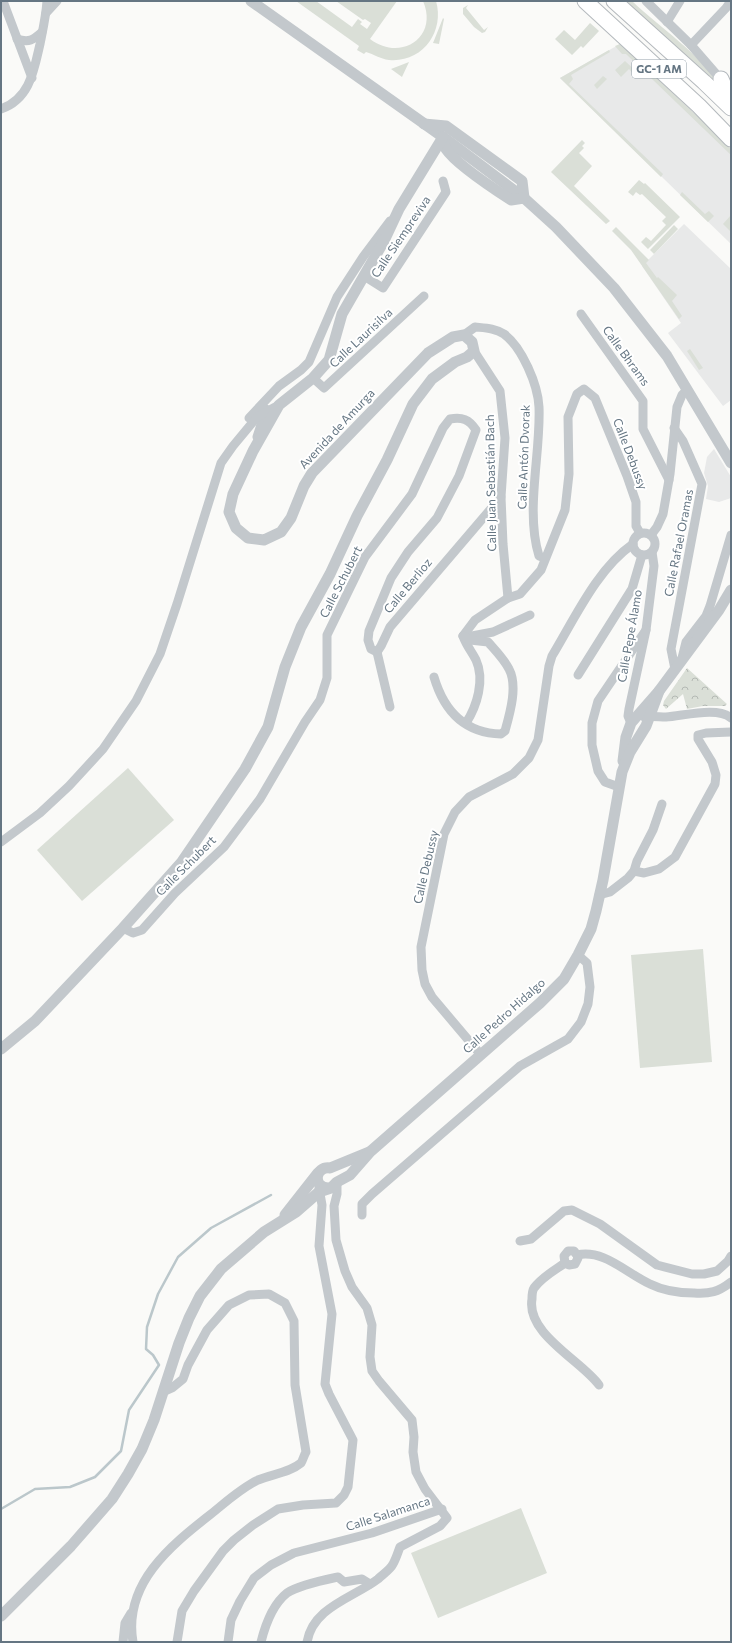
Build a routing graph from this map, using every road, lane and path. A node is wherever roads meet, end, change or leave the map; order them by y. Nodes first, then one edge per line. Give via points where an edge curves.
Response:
1 (3, 1) edge
2 (47, 1) edge
3 (58, 1) edge
4 (251, 1) edge
5 (585, 1) edge
6 (614, 1) edge
7 (646, 1) edge
8 (680, 1) edge
9 (729, 7) edge
10 (46, 13) junction
11 (667, 22) junction
12 (42, 32) junction
13 (18, 39) junction
14 (691, 45) junction
15 (32, 78) junction
16 (728, 89) edge
17 (731, 108) edge
18 (1, 109) edge
19 (423, 124) junction
20 (443, 137) junction
21 (462, 137) junction
22 (731, 139) edge
23 (451, 156) junction
24 (431, 157) junction
25 (443, 181) dead end
26 (524, 198) junction
27 (399, 209) junction
28 (364, 276) junction
29 (424, 296) dead end
30 (581, 314) dead end
31 (464, 335) junction
32 (474, 351) junction
33 (313, 378) junction
34 (687, 390) junction
35 (270, 395) junction
36 (279, 405) junction
37 (265, 412) junction
38 (249, 424) junction
39 (260, 427) junction
40 (674, 428) junction
41 (233, 446) junction
42 (253, 451) junction
43 (731, 463) edge
44 (669, 480) junction
45 (501, 497) junction
46 (640, 533) junction
47 (651, 534) junction
48 (731, 535) edge
49 (633, 544) junction
50 (652, 552) junction
51 (642, 555) junction
52 (545, 558) junction
53 (731, 590) edge
54 (508, 598) junction
55 (731, 598) edge
56 (719, 610) junction
57 (530, 615) dead end
58 (646, 630) junction
59 (463, 636) junction
60 (376, 652) junction
61 (678, 665) junction
62 (578, 675) dead end
63 (434, 677) dead end
64 (659, 691) junction
65 (390, 707) dead end
66 (651, 711) junction
67 (731, 718) edge
68 (633, 721) junction
69 (466, 723) junction
70 (731, 732) edge
71 (626, 737) junction
72 (637, 740) junction
73 (622, 772) junction
74 (619, 787) junction
75 (662, 804) dead end
76 (1, 842) edge
77 (634, 871) junction
78 (599, 894) junction
79 (123, 928) junction
80 (578, 955) junction
81 (1, 1049) edge
82 (481, 1055) junction
83 (371, 1151) junction
84 (330, 1168) junction
85 (318, 1173) junction
86 (326, 1187) junction
87 (362, 1214) dead end
88 (276, 1224) junction
89 (520, 1241) dead end
90 (731, 1256) edge
91 (731, 1282) edge
92 (599, 1385) dead end
93 (164, 1392) junction
94 (442, 1509) junction
95 (370, 1584) junction
96 (134, 1610) junction
97 (1, 1616) edge
98 (178, 1632) junction
99 (123, 1642) edge
100 (133, 1642) edge
101 (177, 1642) edge
102 (184, 1642) edge
103 (228, 1642) edge
104 (261, 1642) edge
105 (307, 1642) edge

1 - 13 street
2 - 10 street
3 - 10 street
4 - 19 street
5 - 22 highway, GC-1 AM via 699,106
6 - 17 highway, GC-1 AM
7 - 11 street
8 - 11 street
9 - 14 street
10 - 12 street
11 - 14 street
12 - 13 street via 33,41
12 - 15 street
13 - 15 street
14 - 16 street
15 - 18 street via 22,95
19 - 20 street
19 - 21 street via 446,126
20 - 21 street
20 - 23 street via 445,147
20 - 24 street, Avenida de Amurga
20 - 26 street
21 - 26 street via 522,181
23 - 24 street via 442,153
23 - 26 street via 510,200
24 - 27 street, Avenida de Amurga
25 - 28 street, Calle Siempreviva via 446,192 383,288
26 - 34 street via 565,236 624,299 675,367
27 - 28 street, Avenida de Amurga
27 - 35 street, Avenida de Amurga via 337,297 309,362
28 - 33 street, Avenida de Amurga via 342,314 328,360
29 - 33 street, Calle Laurisilva via 324,388
30 - 44 street, Calle Bhrams via 643,401 643,429
31 - 32 street via 472,342
31 - 42 street, Avenida de Amurga via 453,337 428,353 312,472 291,518 281,532 264,540 248,538 236,528 229,512 233,494
31 - 52 street, Calle Antón Dvorak via 475,327 490,328 504,334 529,367 539,405 534,501 536,547 539,556
32 - 45 street, Calle Juan Sebastián Bach via 500,391 505,438
32 - 79 street via 432,379 412,404 330,574 301,626 285,667 268,727 245,769 181,863
33 - 36 street, Avenida de Amurga
34 - 40 street via 679,401
34 - 43 street
35 - 37 street, Avenida de Amurga
35 - 41 street via 242,426
36 - 37 street
36 - 42 street, Avenida de Amurga
37 - 38 street
37 - 39 street, Avenida de Amurga
38 - 39 street
38 - 41 street
39 - 42 street, Avenida de Amurga
40 - 44 street
40 - 61 street, Calle Rafael Oramas via 683,441 702,484 671,649
41 - 76 street via 221,463 160,654 136,701 103,749 69,786 40,813
44 - 47 street via 663,514
45 - 54 street, Calle Juan Sebastián Bach
45 - 60 street, Calle Berlioz via 390,627
46 - 47 street
46 - 49 street via 635,537
46 - 52 street, Calle Debussy via 636,526 636,502 627,476 595,398 584,389 577,394 568,417 569,474 565,510
47 - 50 street via 655,541
48 - 61 street via 706,616 686,642
49 - 51 street via 636,552
49 - 82 street, Calle Debussy via 621,552 598,579 552,656 538,740 529,758 513,774 469,797 455,812 444,834 421,947 422,970 425,984 432,997
50 - 51 street
50 - 58 street, Calle Pepe Álamo via 654,566
51 - 62 street via 632,589
52 - 54 street via 541,570 520,594
53 - 56 street, Calle Pedro Hidalgo
54 - 59 street via 474,620
55 - 56 street, Calle Pedro Hidalgo
56 - 61 street, Calle Pedro Hidalgo
57 - 59 street via 493,632
58 - 68 street, Calle Pepe Álamo via 628,709 628,716
58 - 74 street via 598,701 592,723 592,745 598,772 605,782
59 - 69 street via 480,670 476,704
59 - 69 street via 470,640 488,642 508,667 512,677 512,694 505,731 501,734 490,734 476,731
60 - 65 street
60 - 79 street, Calle Schubert via 371,649 368,640 369,631 390,578 437,518 459,476 476,430 472,424 460,418 450,419 443,428 412,494 365,557 328,635 327,678 320,700 260,799 224,847 175,893 142,930 133,933
61 - 64 street, Calle Pedro Hidalgo
63 - 69 street via 443,703 453,715
64 - 66 street, Calle Pedro Hidalgo
64 - 68 street, Calle Pedro Hidalgo
66 - 67 street via 667,717 709,712 721,713
66 - 68 street
66 - 72 street, Calle Pedro Hidalgo via 646,726
68 - 71 street, Calle Pedro Hidalgo
70 - 77 street via 698,735 716,775 714,784 675,857 658,869 644,873
71 - 72 street via 631,741
71 - 73 street, Calle Pedro Hidalgo
72 - 73 street, Calle Pedro Hidalgo
73 - 74 street, Calle Pedro Hidalgo
74 - 78 street, Calle Pedro Hidalgo
75 - 77 street
77 - 78 street via 610,892
78 - 80 street, Calle Pedro Hidalgo via 590,929
79 - 81 street via 36,1021
80 - 82 street, Calle Pedro Hidalgo via 564,978 540,1003
80 - 87 street via 587,963 590,987 588,1004 581,1022 568,1039 520,1066 372,1194 362,1204
82 - 83 street, Calle Pedro Hidalgo
83 - 84 street
83 - 86 street via 350,1175
84 - 85 street via 324,1168
84 - 86 street via 338,1175
85 - 86 street via 317,1178
85 - 88 street
86 - 88 street via 296,1212
86 - 94 street, Calle Salamanca via 337,1194 334,1206 336,1240 345,1271 352,1287 367,1308 372,1325 372,1371 412,1420 416,1472 425,1489
86 - 98 street via 319,1246 332,1314 325,1384 353,1440 348,1487 336,1503 278,1509 253,1524 234,1540 194,1591 182,1611
88 - 93 street via 221,1269 200,1296 179,1343
89 - 90 street via 531,1239 560,1213 572,1210 600,1224 658,1265 692,1274 704,1274 717,1271
91 - 92 street via 720,1291 706,1294 663,1290 603,1257 587,1253 577,1255 575,1264 565,1263 542,1280 533,1289 533,1315 553,1343
93 - 96 street via 183,1379 188,1364 207,1330 229,1305 250,1295 269,1294 285,1302 294,1321 295,1385 306,1452 302,1462 258,1480 187,1533 151,1569 141,1586
93 - 97 street via 142,1449 112,1499 71,1546
94 - 95 street via 447,1518 440,1526 400,1547 393,1564
94 - 103 street, Calle Salamanca via 372,1533 294,1553 271,1565 254,1578 240,1601 231,1620
95 - 104 street via 362,1579 344,1582 338,1577 288,1593 277,1605
95 - 105 street via 328,1608 316,1620 308,1634
96 - 99 street via 125,1623
96 - 100 street via 131,1632
98 - 101 street
98 - 102 street

